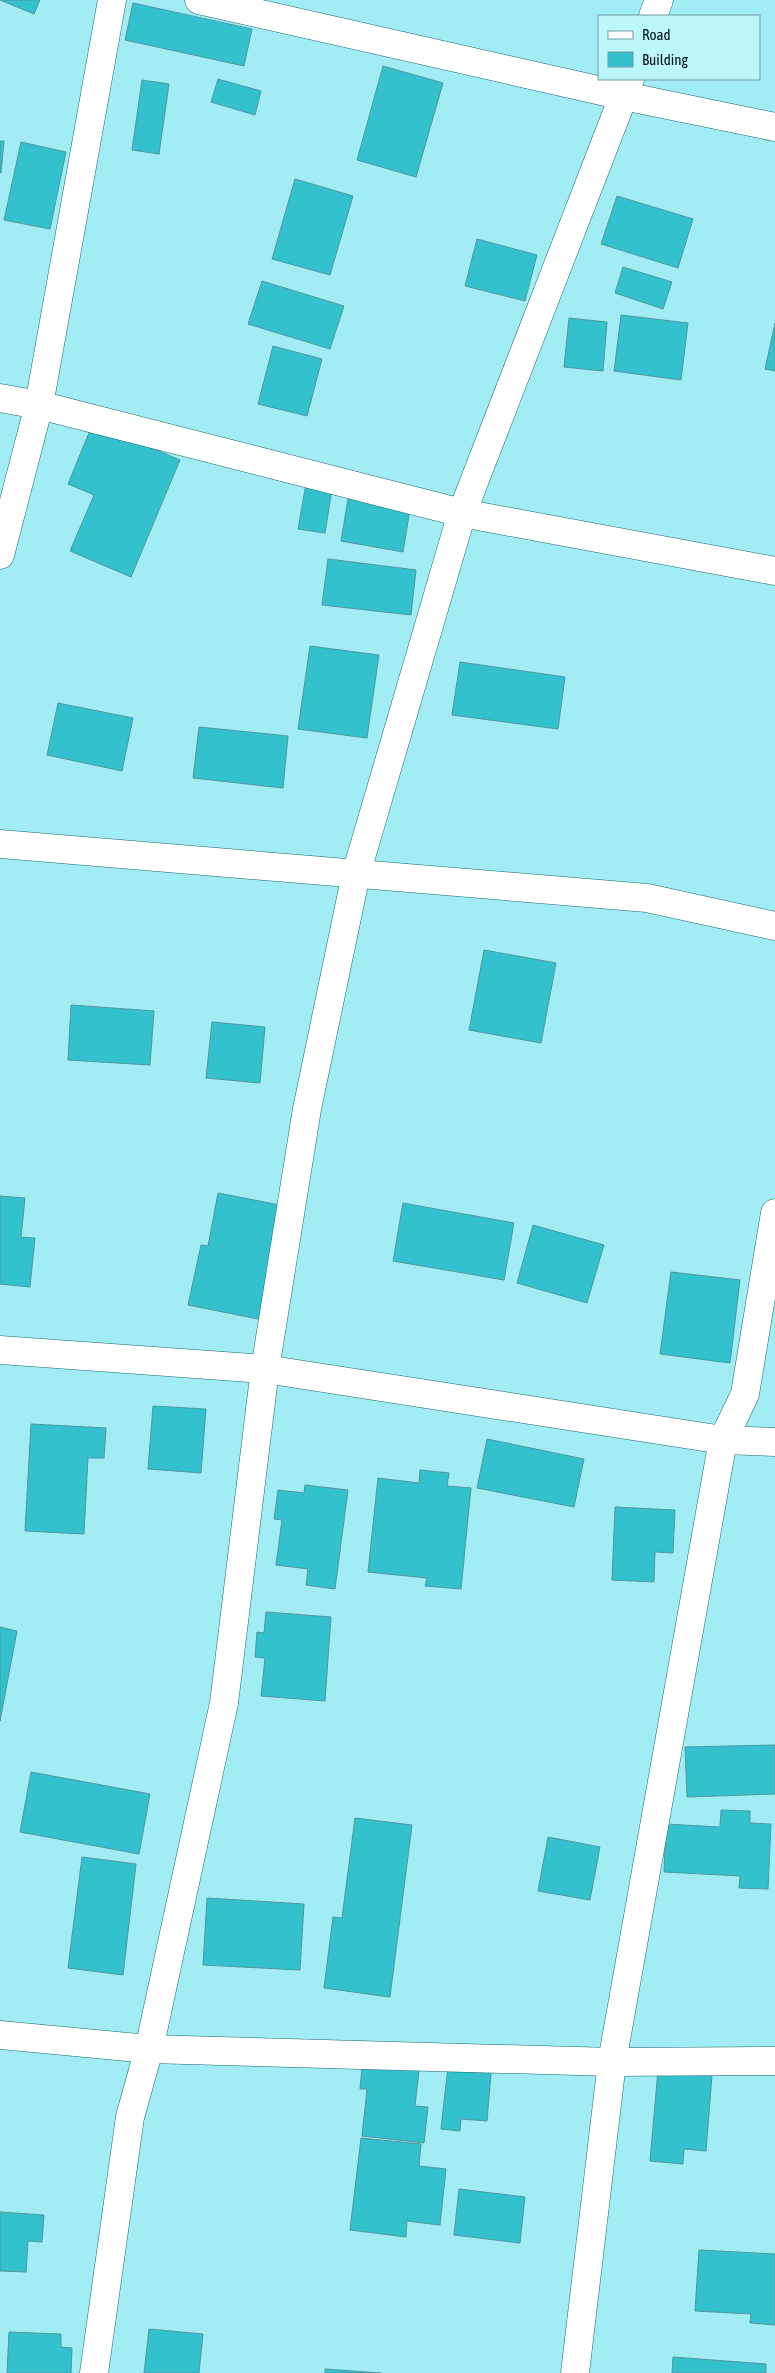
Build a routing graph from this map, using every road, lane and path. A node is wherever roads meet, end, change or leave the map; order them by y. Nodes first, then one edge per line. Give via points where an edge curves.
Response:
1 (112, 0) edge
2 (198, 0) edge
3 (659, 0) edge
4 (653, 15) edge
5 (627, 87) edge
6 (775, 127) edge
7 (0, 398) edge
8 (39, 405) junction
9 (462, 513) junction
10 (0, 555) edge
11 (775, 571) edge
12 (0, 844) edge
13 (356, 874) junction
14 (775, 926) edge
15 (775, 1213) edge
16 (0, 1350) edge
17 (265, 1369) junction
18 (724, 1440) junction
19 (775, 1442) edge
20 (0, 2035) edge
21 (149, 2048) junction
22 (775, 2061) edge
23 (612, 2062) junction
24 (94, 2373) edge
25 (575, 2373) edge

1 - 8 street
2 - 5 street
3 - 4 street
5 - 6 street
5 - 9 street
7 - 8 street
8 - 9 street
8 - 10 street
9 - 11 street
9 - 13 street
12 - 13 street
13 - 14 street via 647,898
13 - 17 street via 308,1109
15 - 18 street via 745,1394
16 - 17 street
17 - 18 street
17 - 21 street via 224,1703
18 - 19 street
18 - 23 street
20 - 21 street
21 - 23 street
21 - 24 street via 130,2117
22 - 23 street
23 - 25 street

